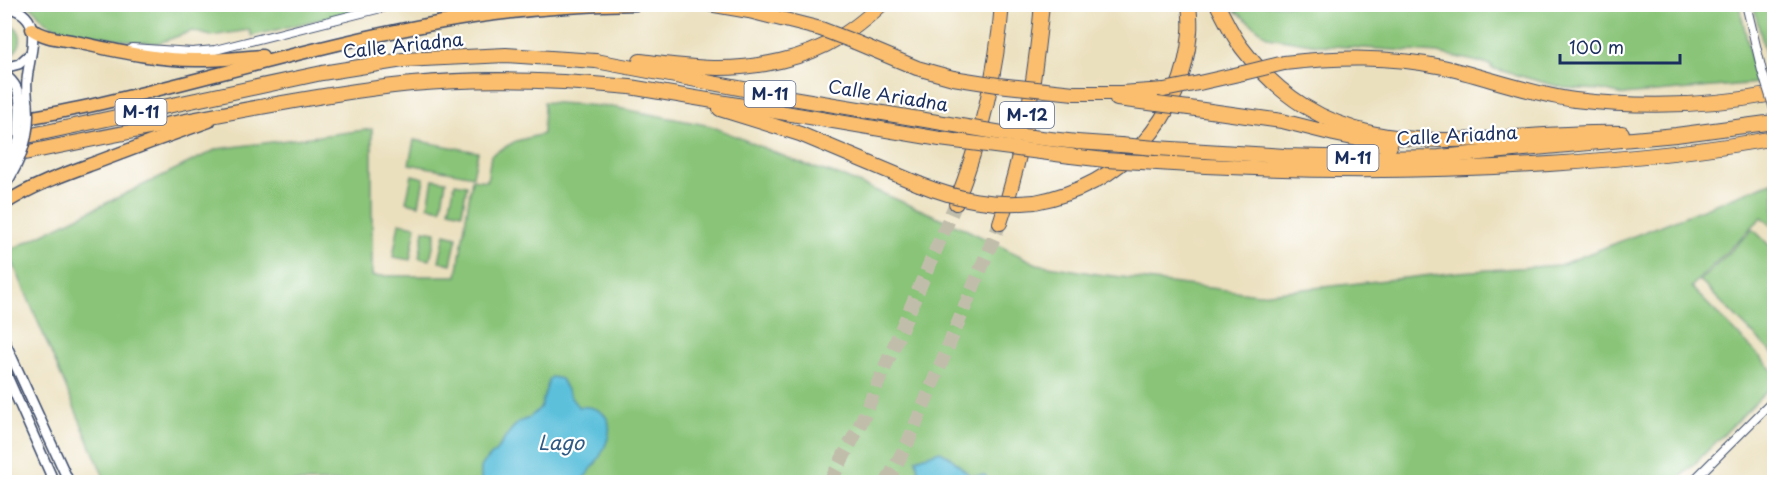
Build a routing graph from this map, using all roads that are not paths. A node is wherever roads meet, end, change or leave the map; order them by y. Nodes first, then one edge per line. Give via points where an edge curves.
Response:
1 (397, 4) edge
2 (636, 4) edge
3 (709, 4) edge
4 (882, 4) edge
5 (1002, 4) edge
6 (1042, 4) edge
7 (1189, 4) edge
8 (1217, 4) edge
9 (1746, 4) edge
10 (6, 6) edge
11 (32, 28) junction
12 (63, 39) junction
13 (304, 52) junction
14 (30, 54) junction
15 (596, 61) junction
16 (4, 68) edge
17 (4, 74) edge
18 (1074, 93) junction
19 (672, 94) junction
20 (1774, 94) edge
21 (24, 104) junction
22 (1774, 109) edge
23 (240, 111) junction
24 (4, 122) edge
25 (1774, 122) edge
26 (1676, 135) junction
27 (1774, 138) edge
28 (4, 141) edge
29 (1551, 147) junction
30 (4, 157) edge
31 (4, 173) edge
32 (4, 187) edge
33 (956, 203) tunnel mouth
34 (4, 204) edge
35 (1000, 223) tunnel mouth
36 (4, 340) edge
37 (4, 369) edge
38 (1774, 400) edge
39 (54, 483) edge
40 (69, 483) edge
41 (1692, 483) edge

1 - 12 street via 215,50 112,47
2 - 13 highway via 474,17
3 - 18 highway, bridge via 821,29 917,68 954,78
4 - 15 highway via 836,40 778,62 698,68 626,59
5 - 33 highway, M-12 via 986,102
6 - 35 highway, M-12 via 1029,107
7 - 19 highway, bridge via 1190,32 1183,74 1155,130 1108,174 1081,189 1035,202 968,201 800,134
8 - 26 highway via 1241,46 1265,75 1315,112 1355,128 1397,138 1458,141 1590,132
9 - 22 street, bridge
10 - 11 street via 26,18
11 - 12 highway
11 - 14 street via 34,44
12 - 13 highway via 114,51 199,60
13 - 24 highway via 88,106
14 - 16 street via 19,64
14 - 21 street
15 - 28 highway, Calle Ariadna / M-11 via 506,54 403,60 278,82
15 - 29 highway, Calle Ariadna / M-11, bridge via 786,97 1077,142 1364,158 1450,157
17 - 21 street via 12,80
18 - 20 highway, bridge via 1164,90 1284,63 1381,58 1441,67 1574,99 1692,105
18 - 29 highway, bridge via 1282,121 1388,146
19 - 23 highway, Calle Ariadna / M-11 via 592,83 474,80 378,87
19 - 27 highway, Calle Ariadna / M-11, bridge via 939,139 1105,160 1231,168 1467,169 1678,153
21 - 31 street, bridge via 18,140
21 - 32 street, bridge via 29,123 26,140
23 - 30 highway, Calle Ariadna / M-11
23 - 34 highway via 78,169
25 - 26 highway, Calle Ariadna / M-11
26 - 29 highway, Calle Ariadna / M-11
36 - 40 street
37 - 39 street
38 - 41 street

